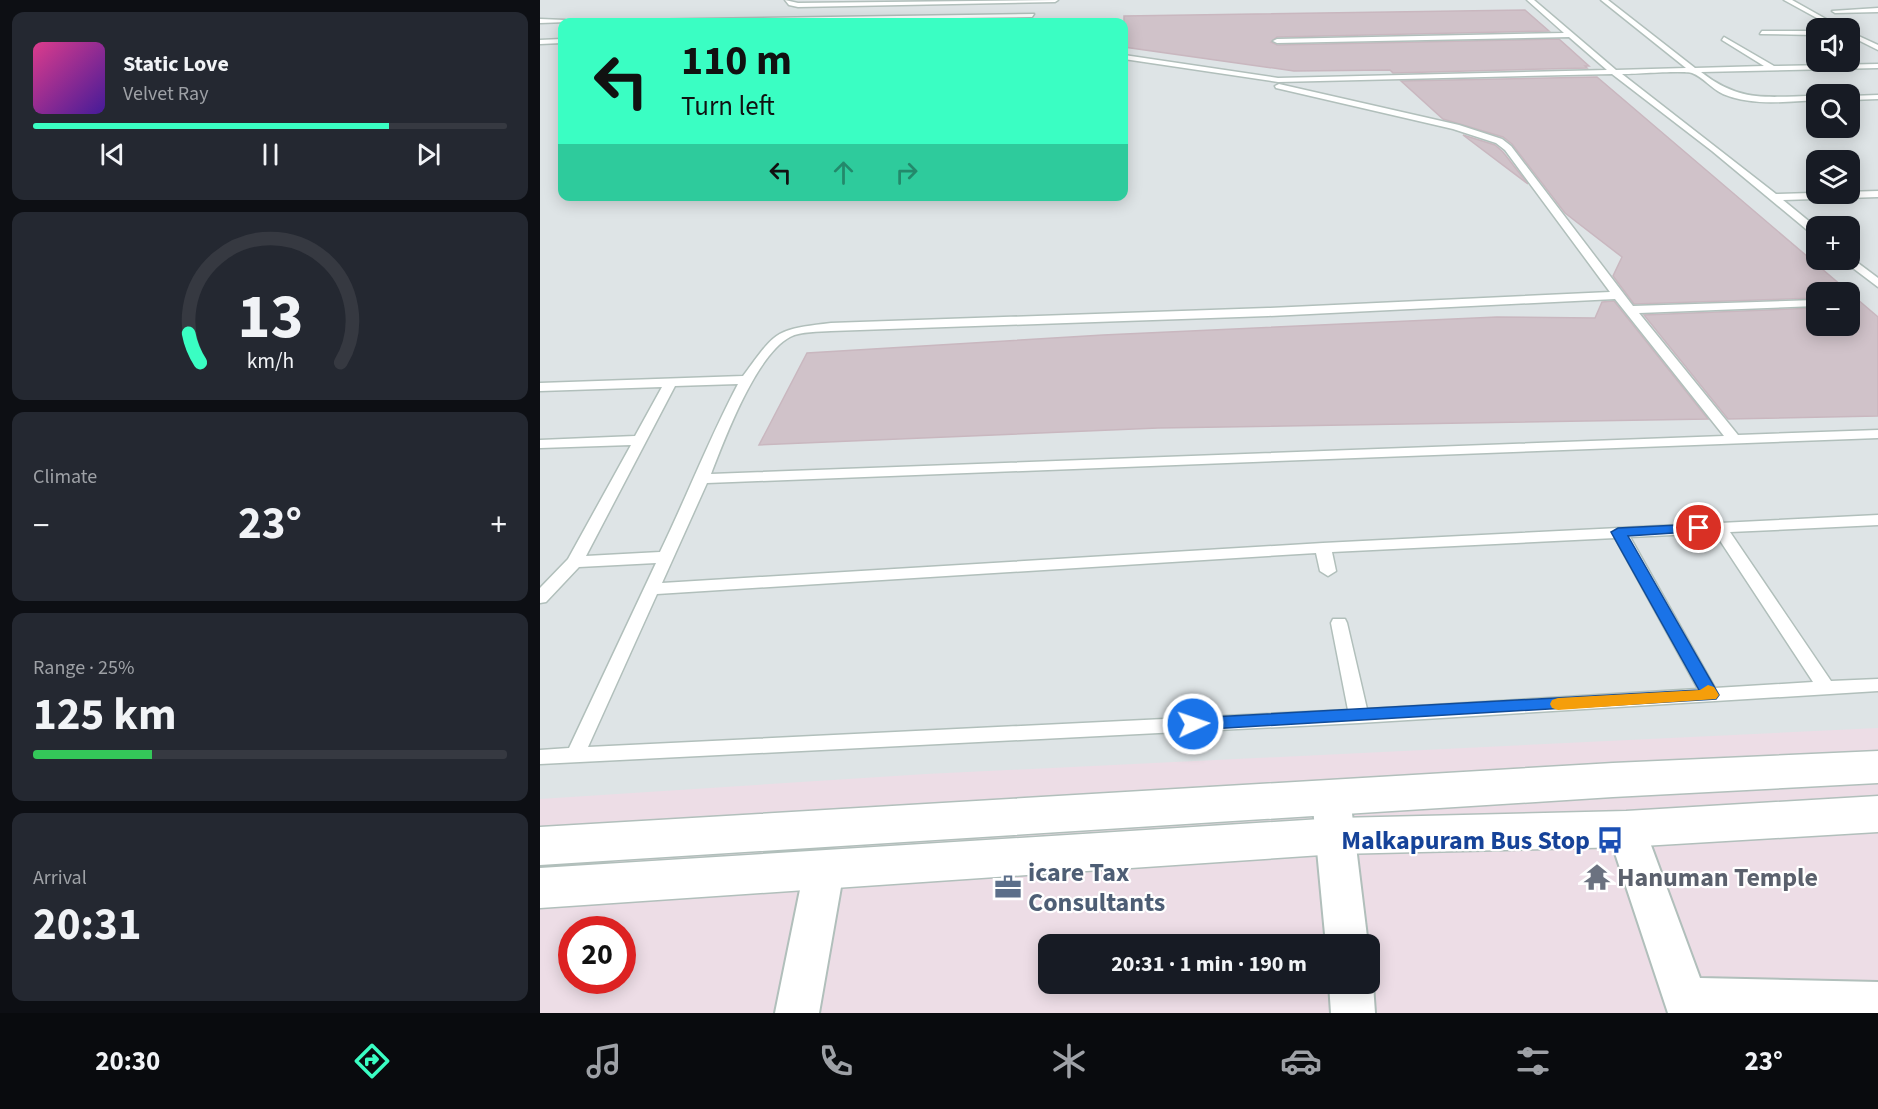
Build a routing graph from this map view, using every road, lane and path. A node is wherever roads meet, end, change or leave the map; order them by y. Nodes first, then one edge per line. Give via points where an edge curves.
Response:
1 (788, 0) edge
2 (1032, 0) edge
3 (1055, 0) edge
4 (1530, 0) edge
5 (1604, 0) edge
6 (1787, 0) edge
7 (1878, 10) edge
8 (1835, 11) dead end
9 (1032, 18) edge
10 (1820, 18) edge
11 (540, 21) edge
12 (558, 22) edge
13 (1762, 33) dead end
14 (1806, 33) edge
15 (1570, 35) junction
16 (1724, 39) dead end
17 (1860, 39) edge
18 (558, 41) edge
19 (1277, 41) dead end
20 (540, 42) edge
21 (1878, 48) edge
22 (1128, 58) edge
23 (1878, 66) edge
24 (1773, 69) junction
25 (1694, 71) junction
26 (1614, 72) junction
27 (1278, 80) junction
28 (1878, 97) edge
29 (1860, 98) edge
30 (1806, 99) edge
31 (1878, 194) edge
32 (1775, 197) junction
33 (1806, 223) edge
34 (1860, 269) edge
35 (1878, 284) edge
36 (1618, 295) junction
37 (1806, 303) edge
38 (1631, 310) junction
39 (747, 380) junction
40 (671, 382) junction
41 (540, 387) edge
42 (1878, 434) edge
43 (640, 440) junction
44 (1735, 440) junction
45 (540, 444) edge
46 (702, 479) junction
47 (1878, 520) edge
48 (1719, 527) junction
49 (1618, 532) junction
50 (1323, 548) junction
51 (666, 557) junction
52 (575, 562) junction
53 (1328, 571) dead end
54 (652, 589) junction
55 (540, 598) edge
56 (1339, 623) dead end
57 (1878, 685) edge
58 (1826, 688) junction
59 (1710, 695) junction
60 (1359, 716) junction
61 (575, 755) junction
62 (540, 757) edge
63 (1878, 767) edge
64 (1878, 814) edge
65 (1334, 816) junction
66 (1626, 829) junction
67 (540, 846) edge
68 (824, 870) junction
69 (540, 888) edge
70 (1346, 934) edge
71 (1352, 994) edge
72 (1878, 1002) edge
73 (1688, 1006) edge
74 (797, 1013) edge
75 (1353, 1013) edge

1 - 2 lane via 798,5
2 - 3 lane
2 - 9 lane
4 - 15 lane
5 - 25 lane
6 - 10 lane
7 - 8 lane
11 - 12 lane
13 - 14 lane
15 - 19 lane
15 - 26 lane
16 - 24 lane
17 - 21 lane
18 - 20 lane
22 - 27 lane
23 - 24 lane
24 - 25 lane
25 - 26 lane
25 - 30 lane via 1738,98
26 - 27 lane
26 - 32 lane
27 - 36 lane via 1275,84 1499,141 1512,152
28 - 29 lane
31 - 32 lane
32 - 33 lane
34 - 35 lane
36 - 38 lane
36 - 39 lane via 808,329 775,340
37 - 38 lane
38 - 44 lane
39 - 40 lane
39 - 46 lane
40 - 41 lane
40 - 43 lane
42 - 44 lane
43 - 45 lane
43 - 52 lane
44 - 46 lane
46 - 51 lane
47 - 48 lane
48 - 49 lane
48 - 58 lane
49 - 50 lane
49 - 59 lane
50 - 53 lane
50 - 54 lane
51 - 52 lane
51 - 54 lane
52 - 55 lane
54 - 61 lane
56 - 60 lane
57 - 58 lane
58 - 59 lane
59 - 60 lane
60 - 61 lane
61 - 62 lane
63 - 65 main road via 1613,780
64 - 66 main road
65 - 66 main road
65 - 67 main road
65 - 68 main road
65 - 70 street
66 - 73 street
68 - 69 main road
68 - 74 street
71 - 75 street
72 - 73 street

